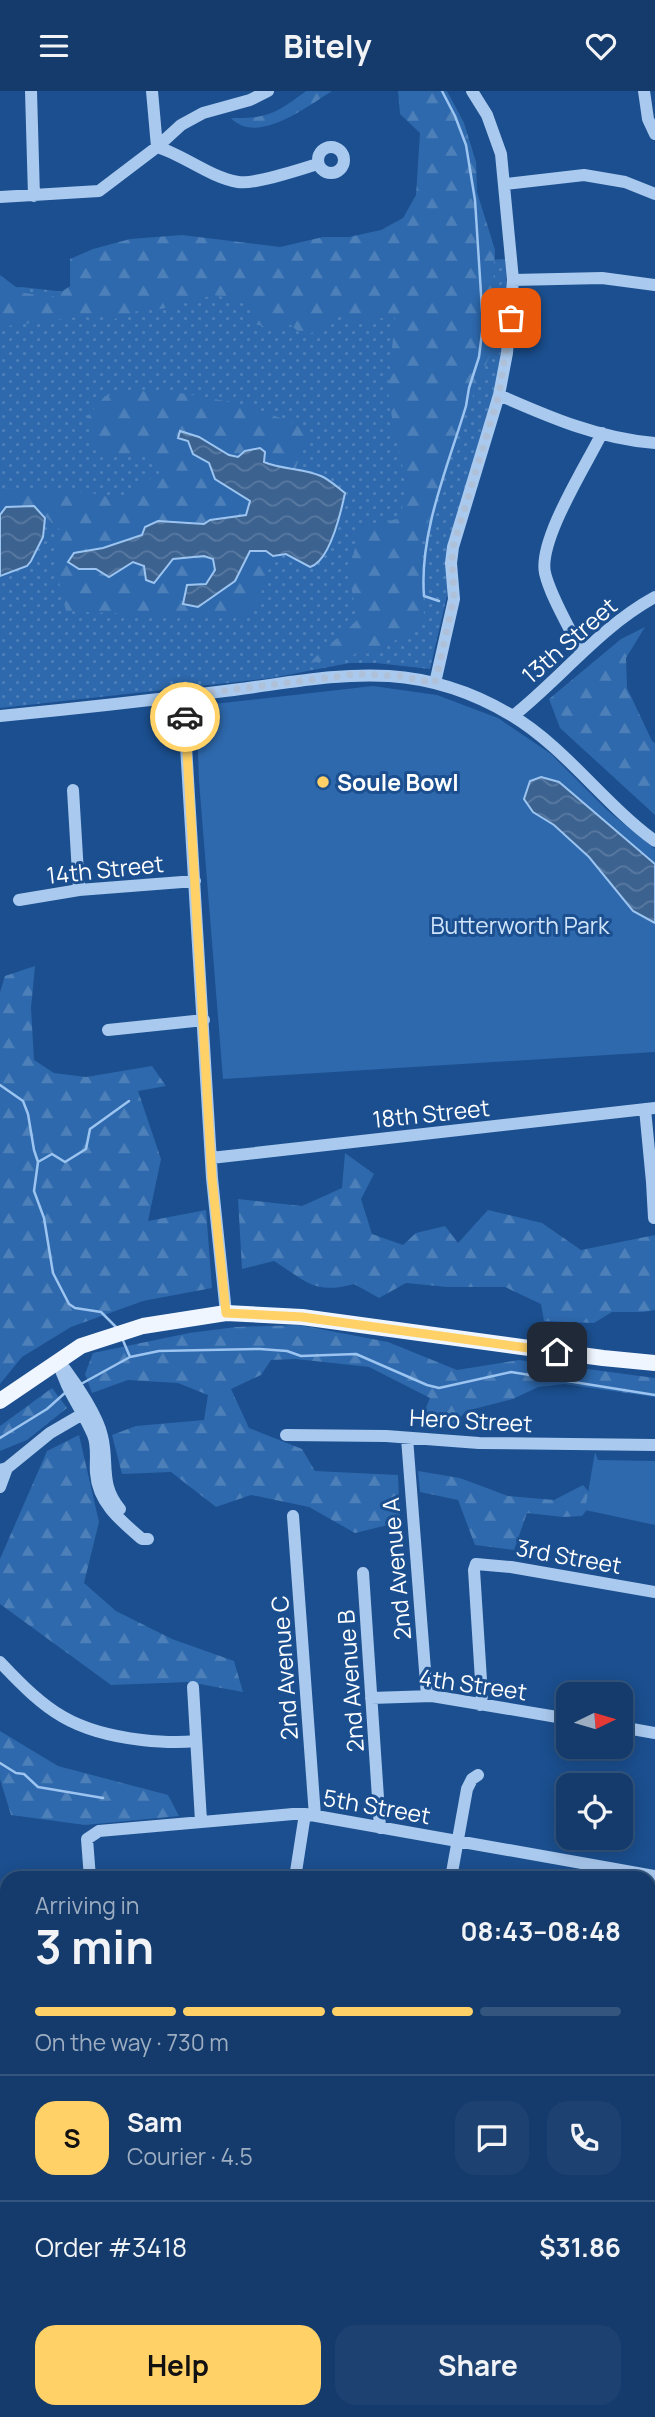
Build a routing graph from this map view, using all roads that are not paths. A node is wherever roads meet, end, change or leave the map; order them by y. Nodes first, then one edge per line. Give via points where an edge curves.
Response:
1 (31, 91) edge
2 (152, 91) edge
3 (268, 91) edge
4 (472, 91) edge
5 (644, 91) edge
6 (655, 134) edge
7 (157, 147) junction
8 (318, 164) dead end
9 (506, 184) junction
10 (655, 194) edge
11 (34, 196) junction
12 (0, 197) edge
13 (513, 280) junction
14 (655, 285) edge
15 (499, 395) junction
16 (603, 433) junction
17 (655, 443) edge
18 (655, 597) edge
19 (581, 652) junction
20 (435, 683) junction
21 (183, 696) junction
22 (0, 716) edge
23 (513, 716) junction
24 (73, 790) dead end
25 (655, 841) edge
26 (195, 881) junction
27 (79, 890) junction
28 (19, 900) dead end
29 (204, 1020) junction
30 (108, 1030) dead end
31 (650, 1109) edge
32 (211, 1158) junction
33 (654, 1198) edge
34 (654, 1218) edge
35 (226, 1313) junction
36 (58, 1360) junction
37 (655, 1363) edge
38 (0, 1401) edge
39 (85, 1413) junction
40 (286, 1435) dead end
41 (407, 1438) junction
42 (655, 1445) edge
43 (3, 1469) edge
44 (0, 1487) edge
45 (293, 1516) dead end
46 (363, 1573) dead end
47 (655, 1593) edge
48 (0, 1662) edge
49 (193, 1687) dead end
50 (427, 1696) junction
51 (371, 1698) junction
52 (480, 1705) junction
53 (556, 1717) edge
54 (634, 1729) edge
55 (655, 1733) edge
56 (196, 1741) junction
57 (478, 1775) dead end
58 (310, 1815) junction
59 (201, 1821) junction
60 (380, 1828) junction
61 (458, 1842) junction
62 (89, 1871) edge
63 (297, 1871) edge
64 (452, 1871) edge
65 (626, 1871) edge

1 - 11 street
2 - 7 street
3 - 7 street via 203,113
4 - 9 street via 497,139
5 - 6 street
7 - 8 street via 237,182
7 - 11 street via 99,191
9 - 10 street via 596,176
9 - 13 street
11 - 12 street
13 - 14 street via 593,278
13 - 15 street
15 - 16 street via 574,427
15 - 20 street via 454,540 454,599
16 - 17 street
16 - 19 street via 557,521 544,560 549,585
18 - 19 street, 13th Street
19 - 23 street, 13th Street
20 - 21 street via 356,674
20 - 23 street
21 - 22 street
21 - 26 street
23 - 25 street via 550,743
24 - 27 street
26 - 27 street, 14th Street
26 - 29 street
27 - 28 street, 14th Street
29 - 30 street
29 - 32 street
31 - 32 street, 18th Street
31 - 33 street
32 - 35 street
33 - 34 street
35 - 36 main road via 143,1326 81,1346
35 - 37 main road via 302,1317
36 - 38 main road
36 - 39 street via 71,1377
39 - 39 street via 95,1442 101,1495 113,1514 148,1539 109,1491 101,1431
39 - 43 street
40 - 41 street, Hero Street
41 - 42 street, Hero Street
41 - 50 street, 2nd Avenue A
43 - 44 street
45 - 58 street, 2nd Avenue C
46 - 51 street, 2nd Avenue B
47 - 52 street, 3rd Street via 476,1564
48 - 56 street via 41,1703 78,1726 114,1737
49 - 56 street
50 - 51 street, 4th Street
50 - 52 street, 4th Street
51 - 60 street, 2nd Avenue B
52 - 53 street, 4th Street
54 - 55 street
56 - 59 street
57 - 61 street via 467,1789
58 - 59 street, 5th Street
58 - 60 street, 5th Street
58 - 63 street, 2nd Avenue C
59 - 62 street, 5th Street via 90,1835
60 - 61 street, 5th Street
61 - 64 street
61 - 65 street, 5th Street

